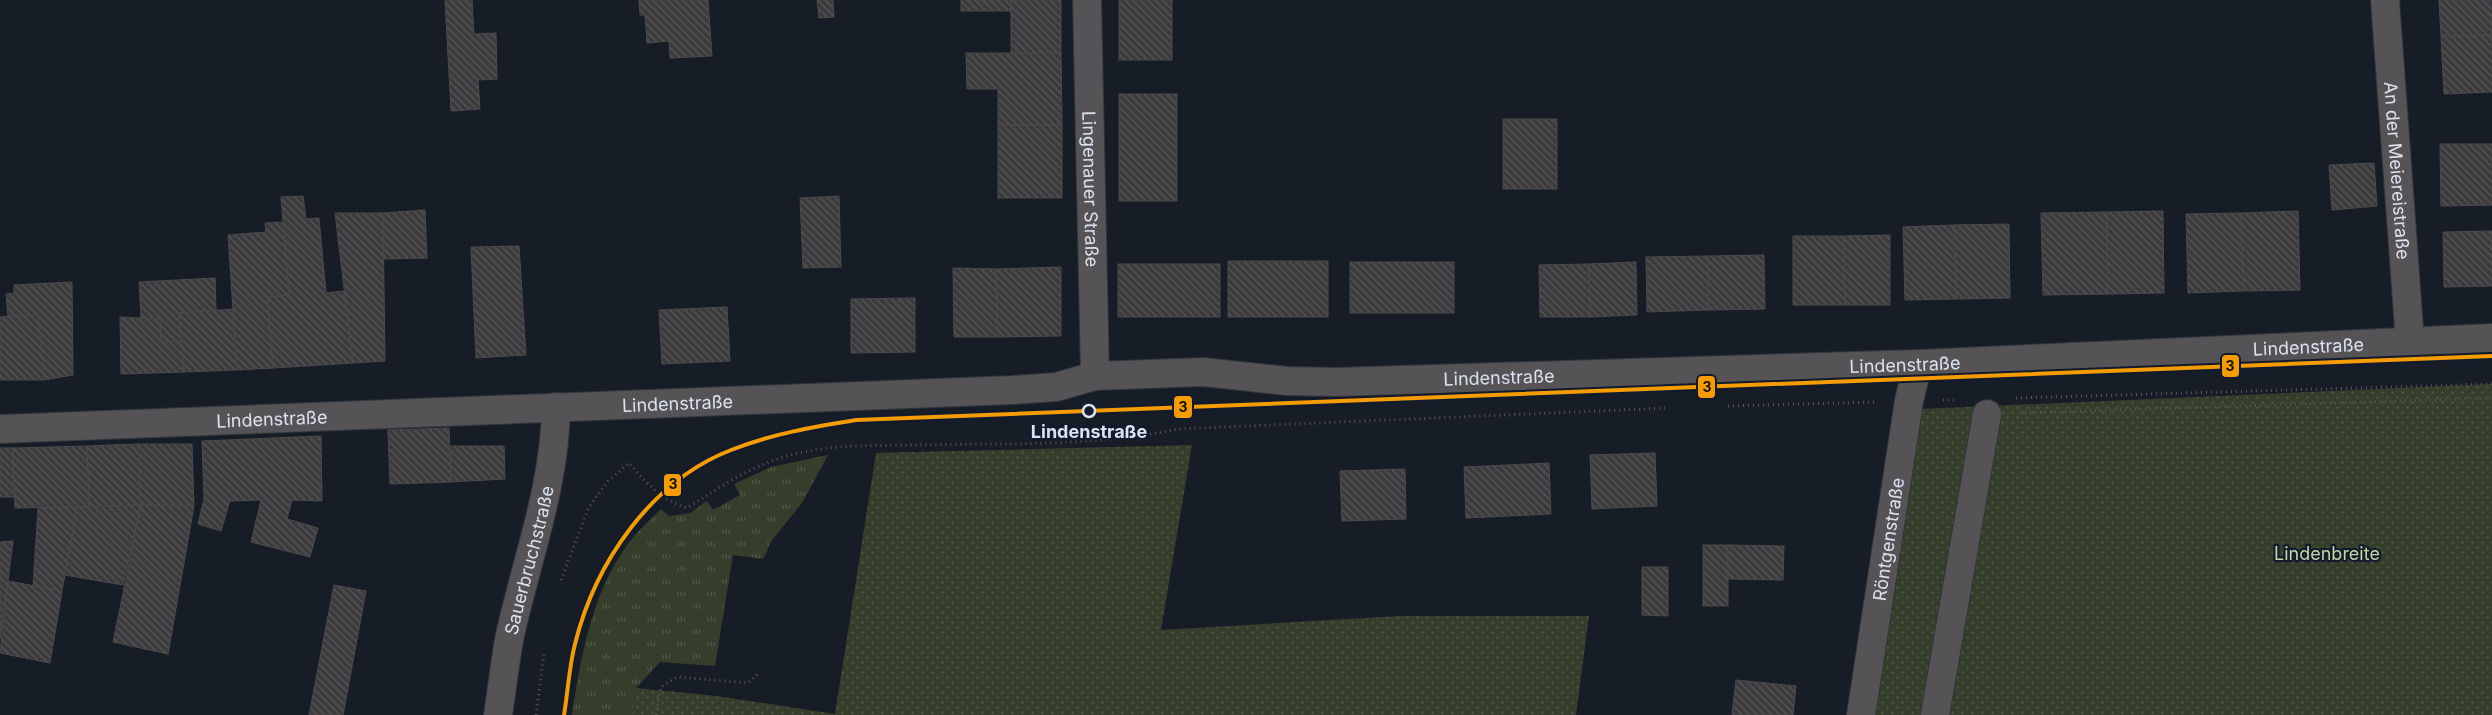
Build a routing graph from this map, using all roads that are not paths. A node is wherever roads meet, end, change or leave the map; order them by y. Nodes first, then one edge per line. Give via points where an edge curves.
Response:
1 (1087, 0) edge
2 (2384, 0) edge
3 (2492, 338) edge
4 (2410, 342) junction
5 (1918, 364) junction
6 (1095, 376) junction
7 (1997, 406) road end
8 (556, 407) junction
9 (0, 429) edge
10 (498, 715) edge
11 (1861, 715) edge
12 (1935, 715) edge

1 - 6 street, Lingenauer Straße
2 - 4 street, An der Meiereistraße
3 - 4 street, Lindenstraße
4 - 5 street, Lindenstraße
5 - 6 street, Lindenstraße via 1336,382 1287,381 1203,372
5 - 11 street, Röntgenstraße via 1909,401
6 - 8 street, Lindenstraße via 1056,386 1012,390
7 - 12 street
8 - 9 street, Lindenstraße
8 - 10 street, Sauerbruchstraße via 556,442 544,509 510,636

